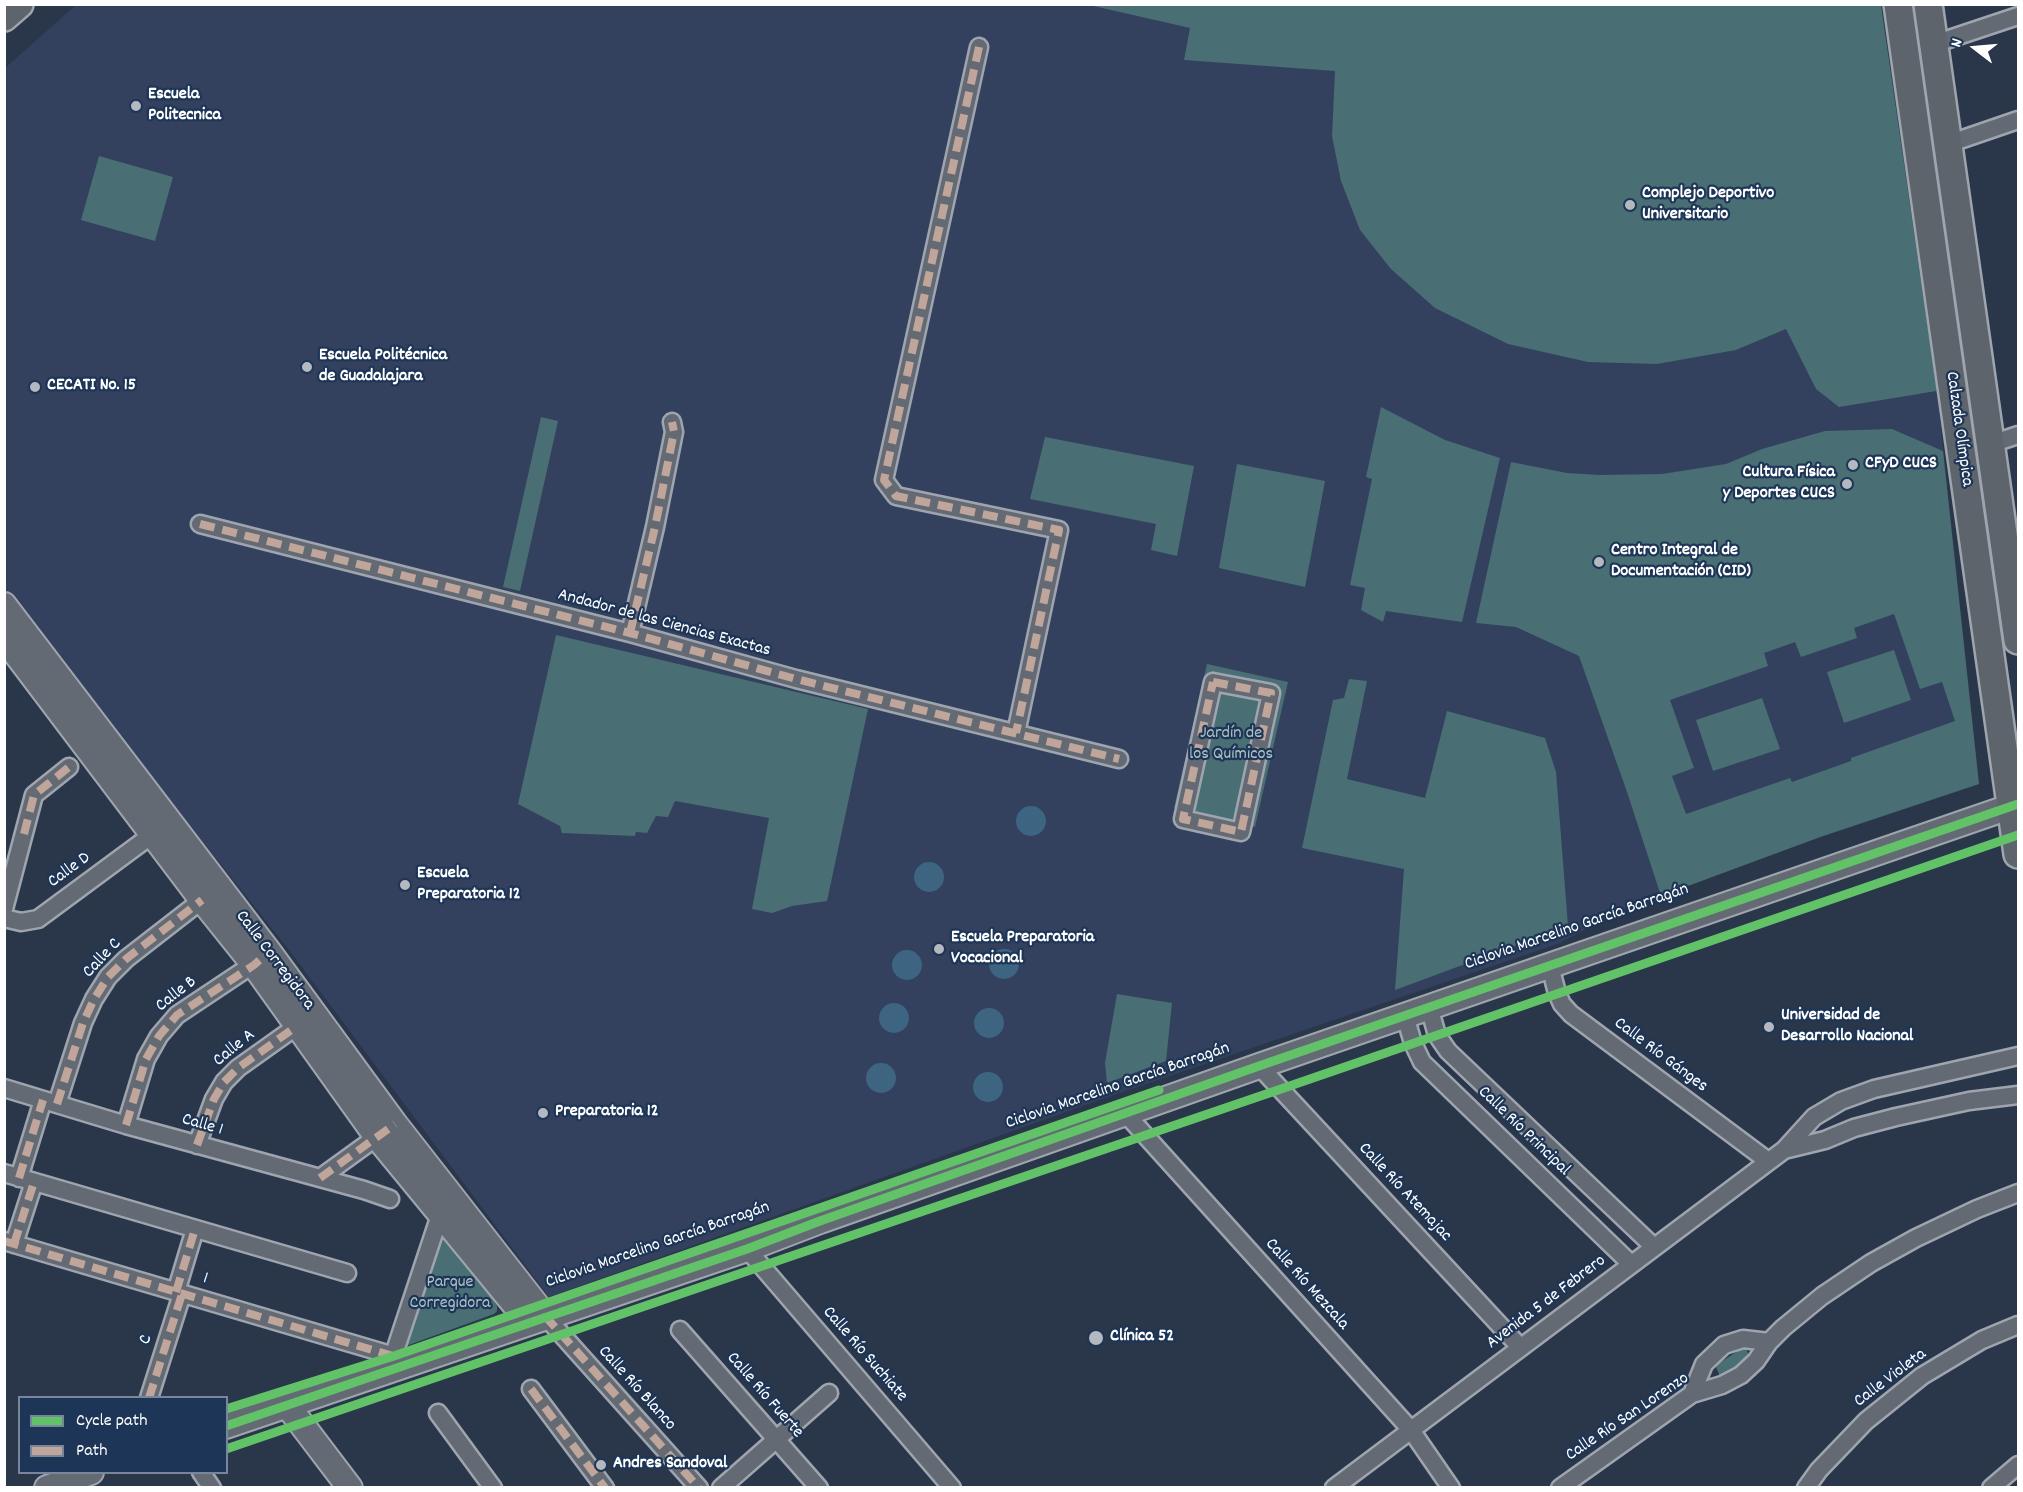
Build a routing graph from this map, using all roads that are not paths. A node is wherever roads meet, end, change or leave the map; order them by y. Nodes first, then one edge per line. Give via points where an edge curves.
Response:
1 (19, 4) edge
2 (1898, 4) edge
3 (1928, 4) edge
4 (2019, 16) edge
5 (4, 17) edge
6 (1934, 44) junction
7 (979, 47) dead end
8 (2019, 120) edge
9 (1948, 144) junction
10 (672, 422) dead end
11 (2019, 435) edge
12 (1991, 444) junction
13 (200, 524) dead end
14 (8, 625) edge
15 (630, 633) junction
16 (2019, 640) edge
17 (77, 717) junction
18 (1016, 733) junction
19 (1119, 759) dead end
20 (69, 767) dead end
21 (2015, 805) edge
22 (1216, 827) joint
23 (153, 834) junction
24 (2019, 854) edge
25 (202, 900) junction
26 (4, 909) edge
27 (4, 918) edge
28 (261, 958) junction
29 (1550, 966) junction
30 (1430, 1007) junction
31 (1406, 1016) junction
32 (297, 1026) junction
33 (2019, 1056) edge
34 (1259, 1066) junction
35 (4, 1088) edge
36 (2019, 1095) edge
37 (50, 1102) junction
38 (1125, 1113) junction
39 (126, 1125) junction
40 (386, 1131) junction
41 (197, 1145) junction
42 (1784, 1150) junction
43 (1768, 1161) junction
44 (19, 1178) edge
45 (320, 1178) junction
46 (2019, 1194) edge
47 (390, 1199) dead end
48 (447, 1208) junction
49 (195, 1229) junction
50 (9, 1243) edge
51 (1654, 1247) junction
52 (747, 1249) junction
53 (1631, 1264) junction
54 (347, 1273) dead end
55 (179, 1293) junction
56 (537, 1319) junction
57 (2019, 1324) edge
58 (680, 1330) dead end
59 (1769, 1342) junction
60 (1520, 1347) junction
61 (391, 1363) junction
62 (531, 1389) dead end
63 (829, 1393) dead end
64 (1692, 1394) junction
65 (150, 1396) edge
66 (287, 1405) junction
67 (438, 1413) dead end
68 (228, 1425) edge
69 (1411, 1430) junction
70 (777, 1439) junction
71 (2019, 1465) edge
72 (88, 1474) edge
73 (202, 1474) edge
74 (47, 1488) edge
75 (212, 1488) edge
76 (350, 1488) edge
77 (493, 1488) edge
78 (605, 1488) edge
79 (699, 1488) edge
80 (721, 1488) edge
81 (819, 1488) edge
82 (952, 1488) edge
83 (1334, 1488) edge
84 (1451, 1488) edge
85 (1560, 1488) edge
86 (1806, 1488) edge
87 (1991, 1488) edge

1 - 5 main road
2 - 21 main road, Calzada Olímpica
3 - 6 main road, Calzada Olímpica
4 - 6 street
6 - 9 main road, Calzada Olímpica
7 - 18 street via 884,480 896,496 1059,530
8 - 9 street
9 - 12 main road, Calzada Olímpica
10 - 15 street via 674,432
11 - 12 street
12 - 16 main road, Calzada Olímpica
13 - 15 street, Andador de las Ciencias Exactas
14 - 17 main road, Calle Corregidora
15 - 18 street, Andador de las Ciencias Exactas
17 - 23 main road, Calle Corregidora
17 - 28 main road, Calle Corregidora
18 - 19 street, Andador de las Ciencias Exactas
20 - 26 street via 34,795
21 - 24 main road, Calzada Olímpica
21 - 29 main road
22 - 22 street via 1183,819 1213,682 1271,693 1241,832
23 - 25 main road, Calle Corregidora
23 - 27 street, Calle D via 38,919 21,922
25 - 28 main road, Calle Corregidora
25 - 37 street, Calle C via 108,977 94,999
28 - 32 main road, Calle Corregidora
28 - 39 street, Calle B via 177,1015 159,1036 146,1059
28 - 40 main road, Calle Corregidora
29 - 30 main road
29 - 43 street, Calle Río Gánges via 1557,993 1571,1014
30 - 31 main road
30 - 51 street, Calle Río Principal via 1437,1035 1448,1052
31 - 34 main road
31 - 53 street, Calle Río Principal via 1422,1062
32 - 40 main road, Calle Corregidora
32 - 41 street, Calle A via 224,1082
33 - 42 street, Avenida 5 de Febrero via 1874,1089 1841,1101 1814,1117
34 - 38 main road
34 - 60 street, Calle Río Atemajac
35 - 37 street, Calle 1
36 - 42 street, Avenida 5 de Febrero via 1896,1117
37 - 39 street, Calle 1
37 - 44 street, Calle C
38 - 52 main road
38 - 69 street, Calle Río Mezcala
39 - 41 street, Calle 1
40 - 45 street
40 - 48 main road, Calle Corregidora
41 - 45 street, Calle 1
42 - 43 street, Avenida 5 de Febrero
43 - 51 street, Avenida 5 de Febrero
44 - 49 street
44 - 50 street, Calle C
45 - 47 street, Calle 1
46 - 59 street, Calle Río San Lorenzo via 1977,1209 1871,1263 1822,1296
48 - 56 main road, Calle Corregidora
48 - 61 street
49 - 54 street
49 - 55 street, C
50 - 55 street, 1
51 - 53 street, Avenida 5 de Febrero
52 - 56 main road
52 - 82 street, Calle Río Suchiate
53 - 60 street, Avenida 5 de Febrero
55 - 61 street, 1
55 - 65 street, C
56 - 61 main road
56 - 79 street, Calle Río Blanco
57 - 86 street, Calle Violeta via 1982,1340 1922,1376 1866,1421
58 - 70 street, Calle Río Fuerte
59 - 64 street, Calle Río San Lorenzo via 1741,1375
59 - 64 street via 1743,1339 1724,1345 1704,1364
60 - 69 street, Avenida 5 de Febrero
61 - 66 main road
62 - 78 street
63 - 70 street
64 - 85 street, Calle Río San Lorenzo
66 - 68 main road
66 - 76 main road
67 - 77 street
69 - 83 street, Avenida 5 de Febrero
69 - 84 street, Calle Río Mezcala
70 - 80 street
70 - 81 street, Calle Río Fuerte
71 - 87 street
72 - 74 main road
73 - 75 street

